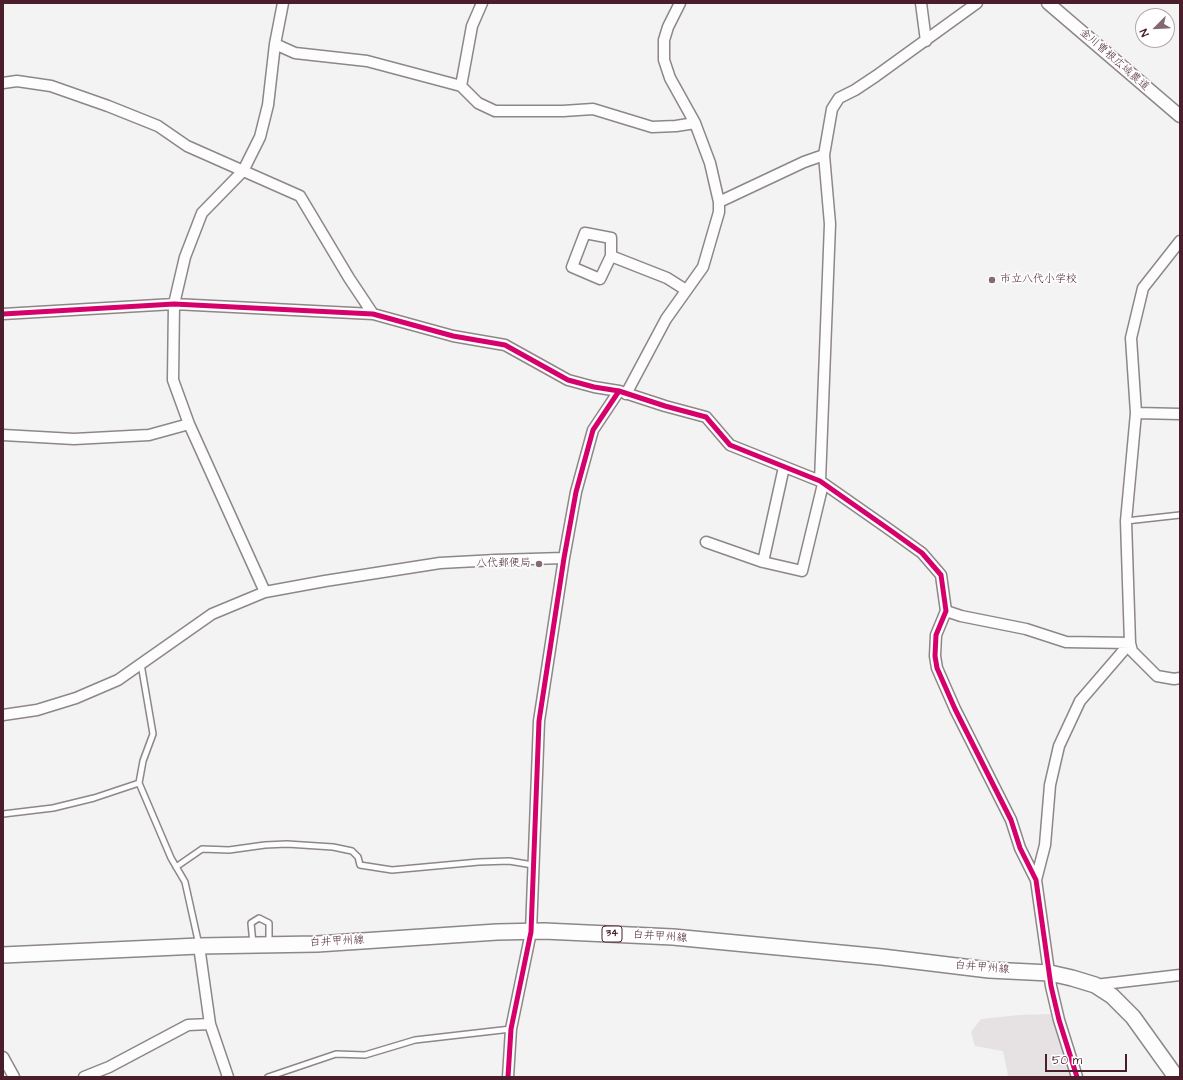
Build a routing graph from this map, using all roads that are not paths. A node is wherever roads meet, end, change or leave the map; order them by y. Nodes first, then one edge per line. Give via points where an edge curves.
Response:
1 (283, 3) edge
2 (482, 3) edge
3 (680, 3) edge
4 (921, 3) edge
5 (976, 3) edge
6 (1048, 3) edge
7 (926, 41) junction
8 (275, 44) junction
9 (3, 83) edge
10 (461, 86) junction
11 (1180, 116) edge
12 (695, 123) junction
13 (824, 155) junction
14 (243, 171) junction
15 (718, 202) junction
16 (1180, 241) edge
17 (611, 256) junction
18 (686, 290) junction
19 (174, 304) junction
20 (3, 314) edge
21 (373, 314) junction
22 (622, 392) junction
23 (1136, 413) junction
24 (1180, 414) edge
25 (189, 424) junction
26 (3, 435) edge
27 (784, 467) junction
28 (822, 483) junction
29 (1180, 515) edge
30 (1126, 521) junction
31 (706, 542) dead end
32 (564, 558) junction
33 (763, 562) junction
34 (265, 592) junction
35 (946, 611) junction
36 (1130, 643) junction
37 (141, 664) junction
38 (1180, 678) edge
39 (3, 715) edge
40 (139, 783) junction
41 (3, 814) edge
42 (533, 865) junction
43 (176, 867) junction
44 (1036, 880) junction
45 (531, 932) junction
46 (269, 944) junction
47 (253, 945) junction
48 (199, 946) junction
49 (3, 955) edge
50 (1050, 974) junction
51 (1180, 975) edge
52 (1095, 986) junction
53 (210, 1024) junction
54 (511, 1029) junction
55 (3, 1057) edge
56 (14, 1077) edge
57 (84, 1077) edge
58 (228, 1077) edge
59 (268, 1077) edge
60 (508, 1077) edge
61 (1077, 1077) edge
62 (1176, 1077) edge

1 - 8 street
2 - 10 street via 472,26
3 - 12 street via 664,40 664,60 670,78
4 - 7 street
5 - 7 street
6 - 11 street, 金川曽根広域農道
7 - 13 street via 855,90 839,98 832,109
8 - 10 street via 295,53 367,61
8 - 14 street via 268,105 260,137
9 - 14 street via 17,81 51,86 108,106 158,126 187,146
10 - 12 street via 478,103 494,111 593,109 652,127
12 - 15 street via 710,163
13 - 15 street
13 - 28 street via 830,224
14 - 19 street via 202,213 185,257
14 - 21 street via 300,196
15 - 18 street via 719,212 703,266
16 - 23 street via 1143,288 1131,338
17 - 17 street via 611,238 585,233 572,267 600,279
17 - 18 street via 667,278
18 - 22 street
19 - 20 street
19 - 21 street
19 - 25 street via 172,380
21 - 22 street via 453,336 505,345 568,380
22 - 27 street via 706,416 730,445
22 - 32 street via 593,430 576,492
23 - 24 street
23 - 30 street
25 - 26 street via 149,435 74,439
25 - 34 street
27 - 28 street
27 - 33 street
28 - 33 street via 802,571
28 - 35 street via 922,553 941,575
29 - 30 lane
30 - 36 street
31 - 33 street
32 - 34 street via 440,563
32 - 42 street via 539,721
34 - 37 street via 212,614
35 - 36 street via 1026,629 1066,642
35 - 44 street via 936,635 937,668 955,710 1011,820 1020,848
36 - 38 street via 1132,651 1157,676
36 - 44 street via 1080,701 1059,746 1050,785 1045,845
37 - 39 street via 118,680 76,698 38,710
37 - 40 lane via 153,734 143,760
40 - 41 lane via 53,808
40 - 43 lane
42 - 43 lane via 508,861 479,862 392,870 360,865 358,857 352,851 287,844 230,850 202,849
42 - 45 street
43 - 48 lane via 185,882
44 - 50 street
45 - 46 main road, 白井甲州線 / 34 via 317,944
45 - 50 main road, 白井甲州線 / 34 via 673,937
45 - 54 street
46 - 47 main road, 白井甲州線 / 34
46 - 47 lane via 269,923 259,918 251,923
47 - 48 main road, 白井甲州線 / 34
48 - 49 main road, 白井甲州線 / 34
48 - 53 street
50 - 52 main road, 白井甲州線 / 34
50 - 61 street via 1059,1020
51 - 52 street
52 - 62 main road, 白井甲州線 / 34 via 1112,996 1133,1017
53 - 57 street via 188,1025
53 - 58 street
54 - 59 lane via 415,1040 365,1055 336,1054
54 - 60 street
55 - 56 street

